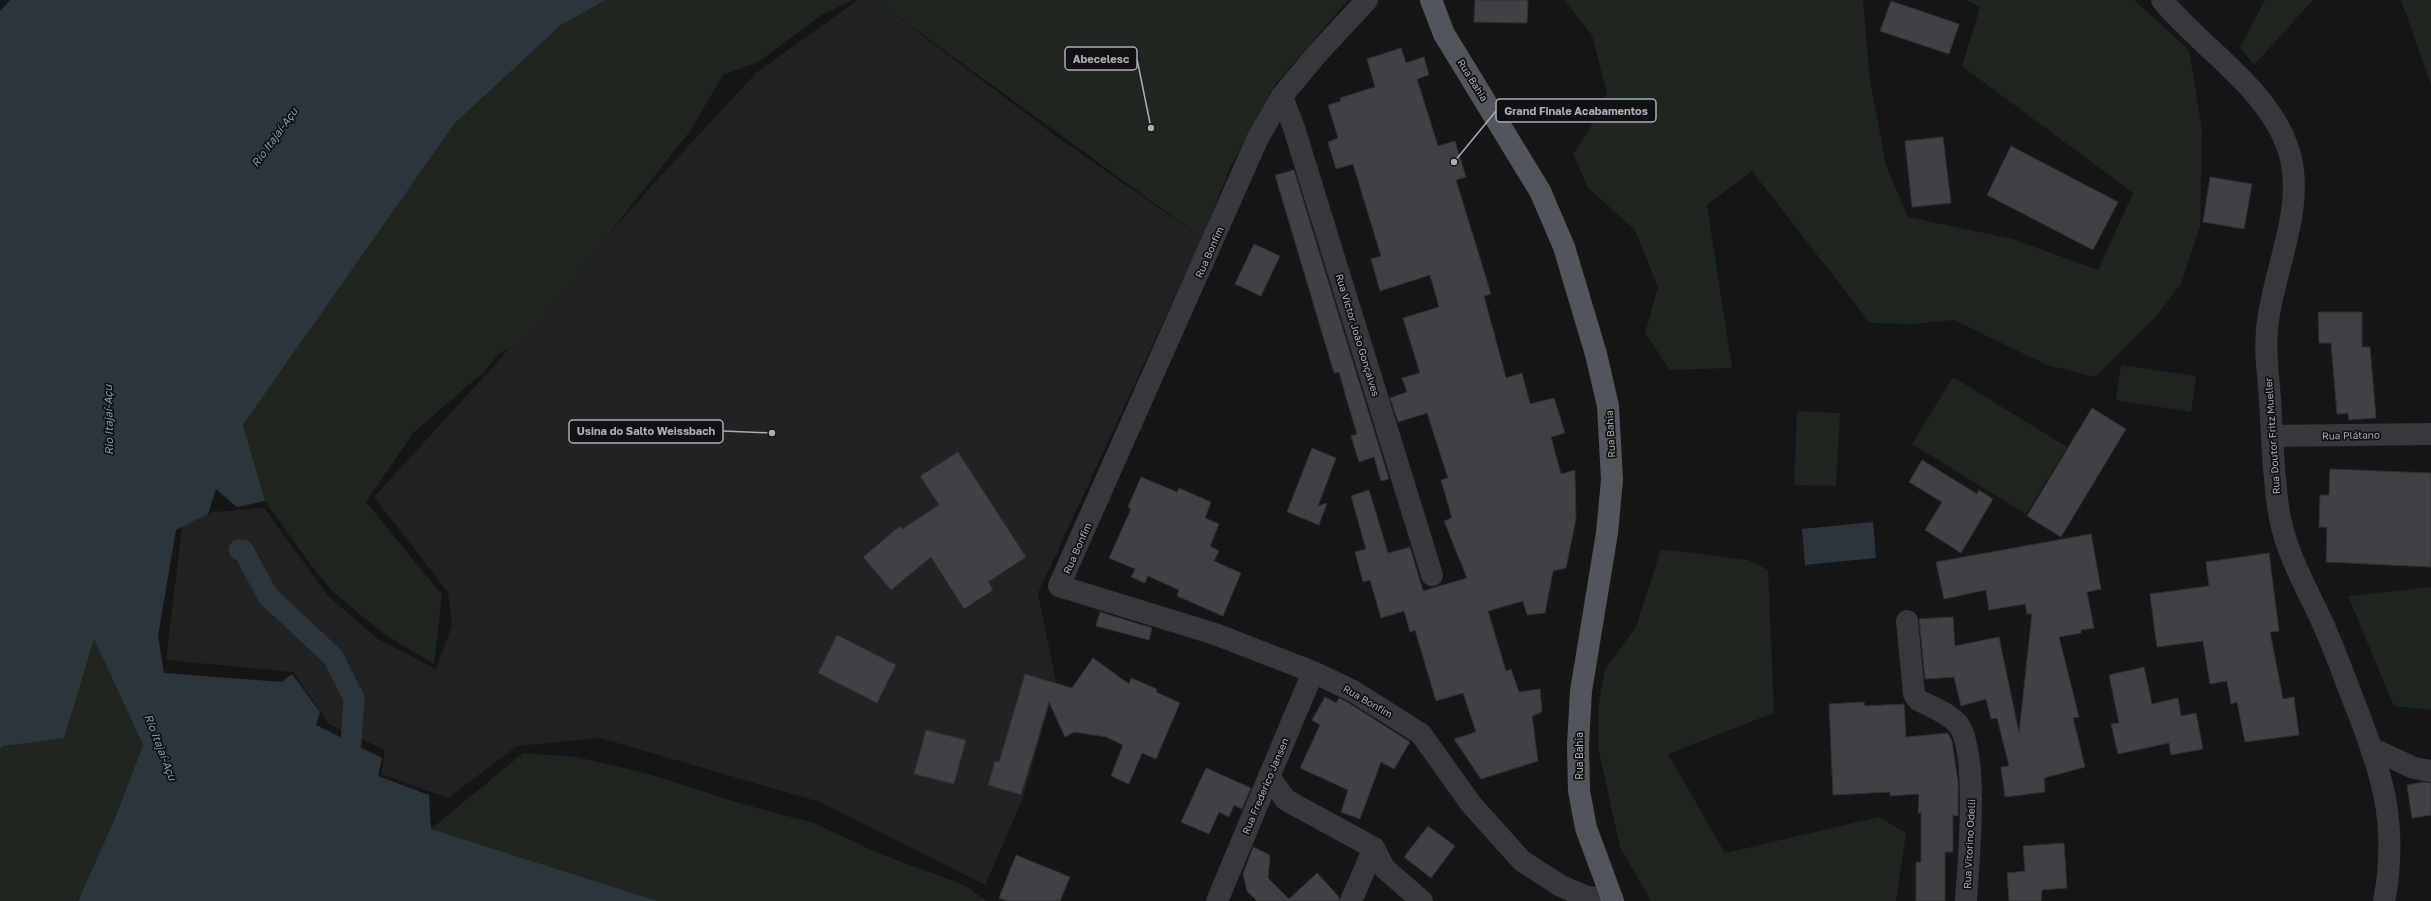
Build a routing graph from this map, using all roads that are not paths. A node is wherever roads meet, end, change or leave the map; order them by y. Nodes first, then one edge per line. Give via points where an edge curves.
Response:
1 (1367, 0) edge
2 (1431, 0) edge
3 (2162, 0) edge
4 (1282, 96) junction
5 (2431, 434) edge
6 (2272, 436) junction
7 (1432, 574) dead end
8 (1907, 621) dead end
9 (1313, 672) junction
10 (2373, 749) junction
11 (2431, 771) edge
12 (1269, 777) junction
13 (1374, 848) junction
14 (1612, 900) edge
15 (1218, 901) edge
16 (1352, 901) edge
17 (1422, 901) edge
18 (1966, 901) edge
19 (2384, 901) edge

1 - 4 street, Rua Bonfim
2 - 14 main road, Rua Bahia via 1444,34 1540,191 1564,247 1596,354 1608,406 1612,480 1607,533 1581,691 1578,744 1579,791 1586,828
3 - 6 street, Rua Doutor Fritz Mueller via 2249,88 2275,120 2289,149 2293,177 2291,218 2267,322
4 - 7 street, Rua Victor João Gonçalves
4 - 9 street, Rua Bonfim via 1257,140 1060,586 1215,634
5 - 6 street, Rua Plátano
6 - 10 street, Rua Doutor Fritz Mueller via 2278,507 2285,540 2302,583 2327,633
8 - 18 street, Rua Vitorino Odelli via 1914,694 1918,700 1957,722 1964,735 1972,802
9 - 12 street, Rua Frederico Jansen
9 - 14 street, Rua Bonfim via 1353,691 1421,734 1471,804 1522,861 1561,886 1587,897
10 - 11 street via 2414,768
10 - 19 street, Rua Doutor Fritz Mueller via 2386,794 2391,837
12 - 13 street via 1286,800
12 - 15 street, Rua Frederico Jansen
13 - 16 street
13 - 17 street via 1384,868

